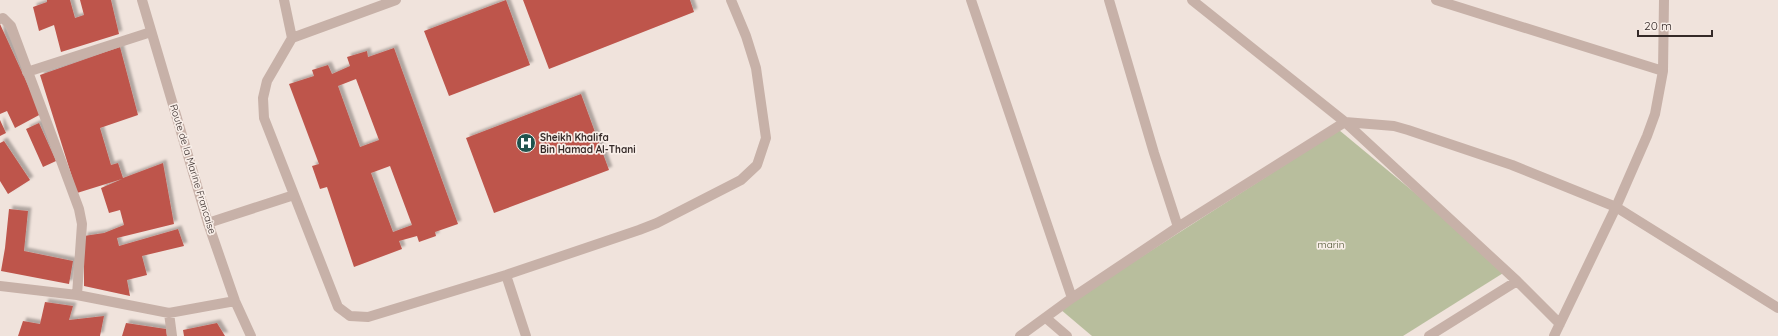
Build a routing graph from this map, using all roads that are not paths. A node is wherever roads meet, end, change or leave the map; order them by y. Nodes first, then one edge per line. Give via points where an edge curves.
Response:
1 (142, 0) edge
2 (284, 0) edge
3 (396, 0) edge
4 (731, 0) edge
5 (970, 0) edge
6 (1109, 0) edge
7 (1192, 0) edge
8 (1436, 0) edge
9 (1664, 0) edge
10 (1457, 3) edge
11 (0, 19) edge
12 (151, 32) junction
13 (292, 38) junction
14 (1663, 71) junction
15 (27, 72) junction
16 (1345, 122) junction
17 (294, 195) junction
18 (1616, 207) junction
19 (208, 223) junction
20 (1178, 228) junction
21 (506, 275) junction
22 (1517, 281) junction
23 (0, 286) edge
24 (77, 295) junction
25 (1072, 298) junction
26 (235, 301) junction
27 (1778, 308) edge
28 (169, 313) junction
29 (1046, 318) junction
30 (1560, 324) junction
31 (172, 336) edge
32 (251, 336) edge
33 (526, 336) edge
34 (1020, 336) edge
35 (1067, 336) edge
36 (1429, 336) edge
37 (1555, 336) edge

1 - 12 street, Route de la Marine Francaise
2 - 13 street
3 - 13 street
4 - 21 street via 756,68 766,138 757,165 741,180 657,223
5 - 25 street
6 - 20 street
7 - 16 street
8 - 10 street
9 - 14 street
10 - 14 street
11 - 15 street via 3,18 11,26
12 - 15 street
12 - 19 street, Route de la Marine Francaise
13 - 17 street via 267,81 263,98 264,118
14 - 18 street via 1655,114
15 - 24 street via 79,209 82,224
16 - 18 street via 1394,126 1408,130 1512,165
16 - 20 street
16 - 22 street
17 - 19 street
17 - 21 street via 338,307 350,316 368,317
18 - 27 street
18 - 30 street
19 - 26 street, Route de la Marine Francaise
20 - 25 street
21 - 33 street
22 - 30 street
22 - 36 street
23 - 24 street
24 - 28 street
25 - 29 street
26 - 28 street
26 - 32 street, Route de la Marine Francaise
28 - 31 street
29 - 34 street
29 - 35 street
30 - 37 street

